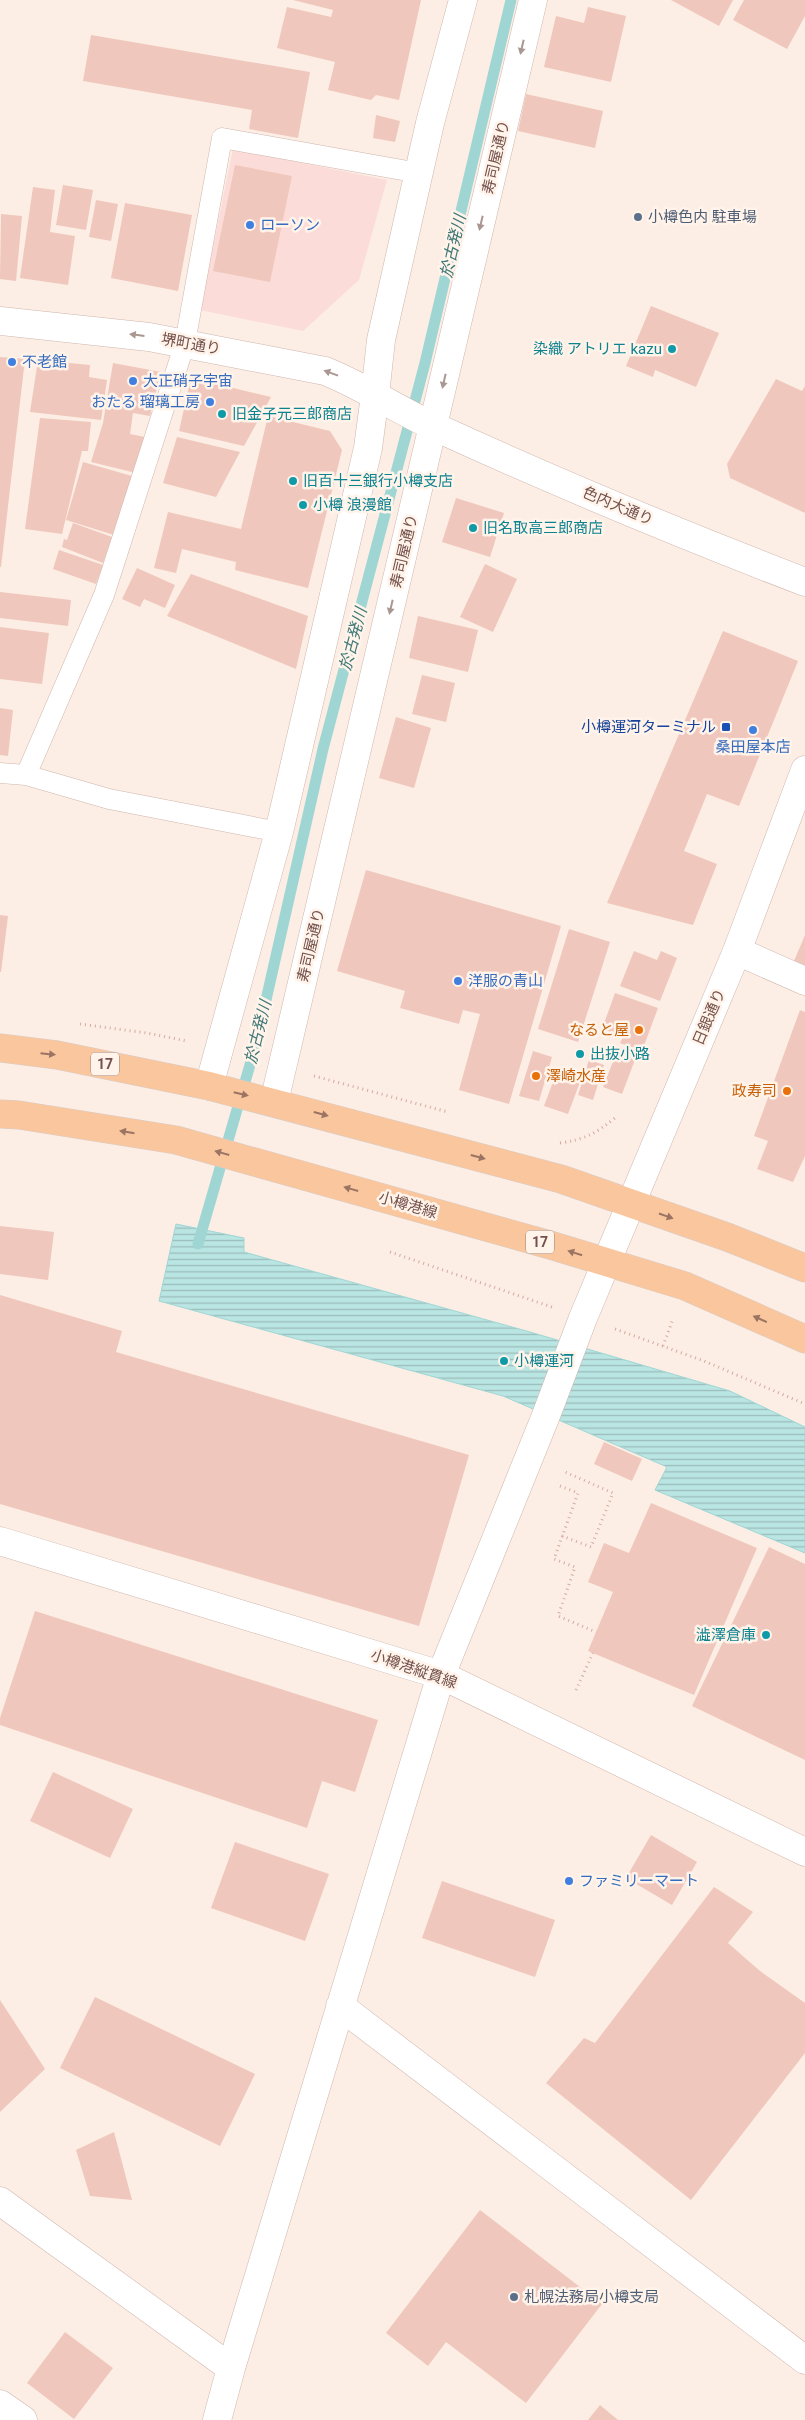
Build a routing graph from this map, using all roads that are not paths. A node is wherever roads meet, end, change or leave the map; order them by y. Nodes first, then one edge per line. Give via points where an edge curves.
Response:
1 (462, 0) edge
2 (533, 0) edge
3 (418, 173) junction
4 (0, 321) edge
5 (185, 342) junction
6 (375, 394) junction
7 (398, 409) joint
8 (433, 426) junction
9 (805, 582) edge
10 (805, 770) edge
11 (0, 773) edge
12 (26, 775) junction
13 (279, 832) junction
14 (737, 951) junction
15 (805, 981) edge
16 (0, 1048) edge
17 (209, 1086) junction
18 (274, 1102) junction
19 (0, 1114) edge
20 (630, 1204) junction
21 (605, 1262) junction
22 (805, 1268) edge
23 (805, 1339) edge
24 (0, 1541) edge
25 (441, 1675) junction
26 (805, 1852) edge
27 (340, 2006) junction
28 (0, 2201) edge
29 (805, 2360) edge
30 (230, 2368) junction
31 (0, 2404) edge
32 (23, 2420) edge
33 (217, 2420) edge

1 - 3 street
2 -> 8 street, 寿司屋通り
3 - 5 lane via 222,138
3 - 6 street via 381,340
5 -> 4 street, 堺町通り
6 -> 5 street, 堺町通り via 325,370
5 - 12 lane via 104,595
6 - 7 street, 堺町通り
6 - 13 street via 368,448
7 - 8 street, 色内大通り
8 - 9 street, 色内大通り via 703,543
8 -> 18 street, 寿司屋通り
10 - 14 street, 日銀通り
11 - 12 lane
12 - 13 lane via 109,799
13 - 17 street
14 - 15 street
14 - 20 street, 日銀通り
16 -> 17 main road, 17 via 57,1055
17 -> 18 main road, 17
18 -> 20 main road, 17 via 561,1179
21 -> 19 main road, 小樽港線 / 17 via 176,1140
20 - 21 street, 日銀通り
20 -> 22 main road, 17
23 -> 21 main road, 小樽港線 / 17 via 685,1286
21 - 25 street, 日銀通り
24 - 25 street, 小樽港縦貫線
25 - 26 street, 小樽港縦貫線
25 - 27 street, 日銀通り
27 - 29 street
27 - 30 street, 日銀通り
28 - 30 street
30 - 33 street, 日銀通り
31 - 32 street

